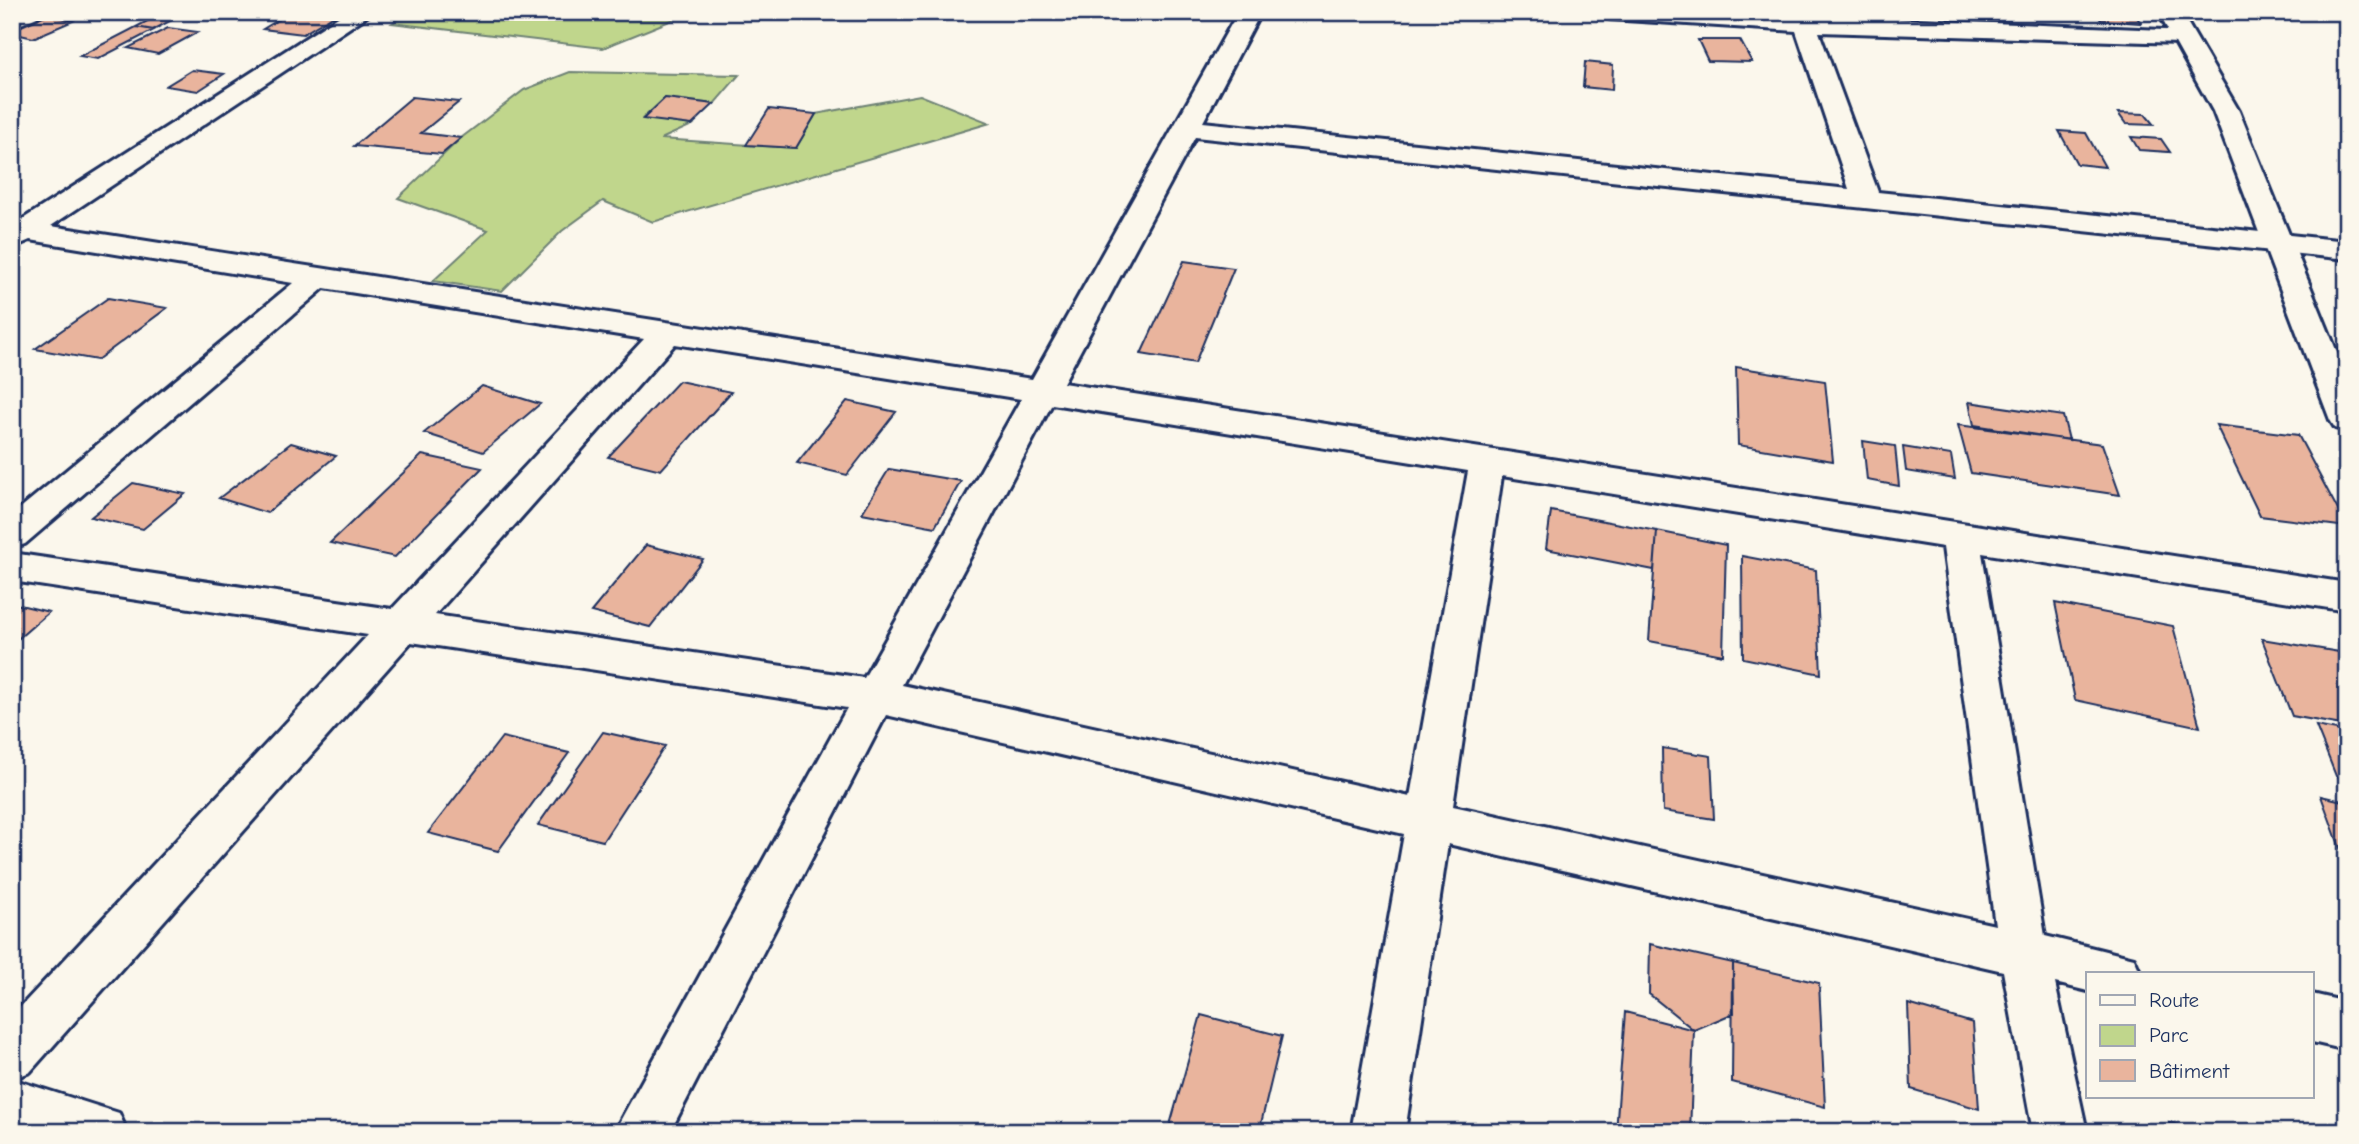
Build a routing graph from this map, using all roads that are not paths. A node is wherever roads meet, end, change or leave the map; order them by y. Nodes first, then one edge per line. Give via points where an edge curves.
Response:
1 (29, 12) edge
2 (362, 12) edge
3 (1250, 12) edge
4 (1610, 12) edge
5 (12, 21) edge
6 (2175, 24) edge
7 (1805, 25) junction
8 (1187, 128) junction
9 (1866, 198) junction
10 (19, 235) edge
11 (2276, 241) junction
12 (2347, 250) edge
13 (318, 277) junction
14 (668, 332) junction
15 (1043, 391) junction
16 (2347, 420) edge
17 (1487, 461) junction
18 (12, 535) edge
19 (1960, 535) junction
20 (12, 568) edge
21 (2347, 597) edge
22 (402, 625) junction
23 (875, 696) junction
24 (1429, 820) junction
25 (2024, 954) junction
26 (2107, 972) edge
27 (2314, 1018) edge
28 (2347, 1026) edge
29 (12, 1054) edge
30 (12, 1106) edge
31 (100, 1132) edge
32 (641, 1132) edge
33 (1378, 1132) edge
34 (2060, 1132) edge

1 - 5 street
2 - 10 street
3 - 8 street
4 - 7 street
6 - 7 street
6 - 11 street via 2226,111
7 - 9 street
8 - 9 street
8 - 15 street
9 - 11 street
10 - 13 street
11 - 12 street
11 - 16 street
13 - 14 street
13 - 18 street
14 - 15 street
14 - 22 street
15 - 17 street
15 - 23 street
17 - 19 street
17 - 24 street
19 - 21 street
19 - 25 street
20 - 22 street
22 - 23 street
22 - 29 street
23 - 24 street
23 - 32 street
24 - 25 street
24 - 33 street
25 - 26 street
25 - 34 street
27 - 28 street
30 - 31 street

